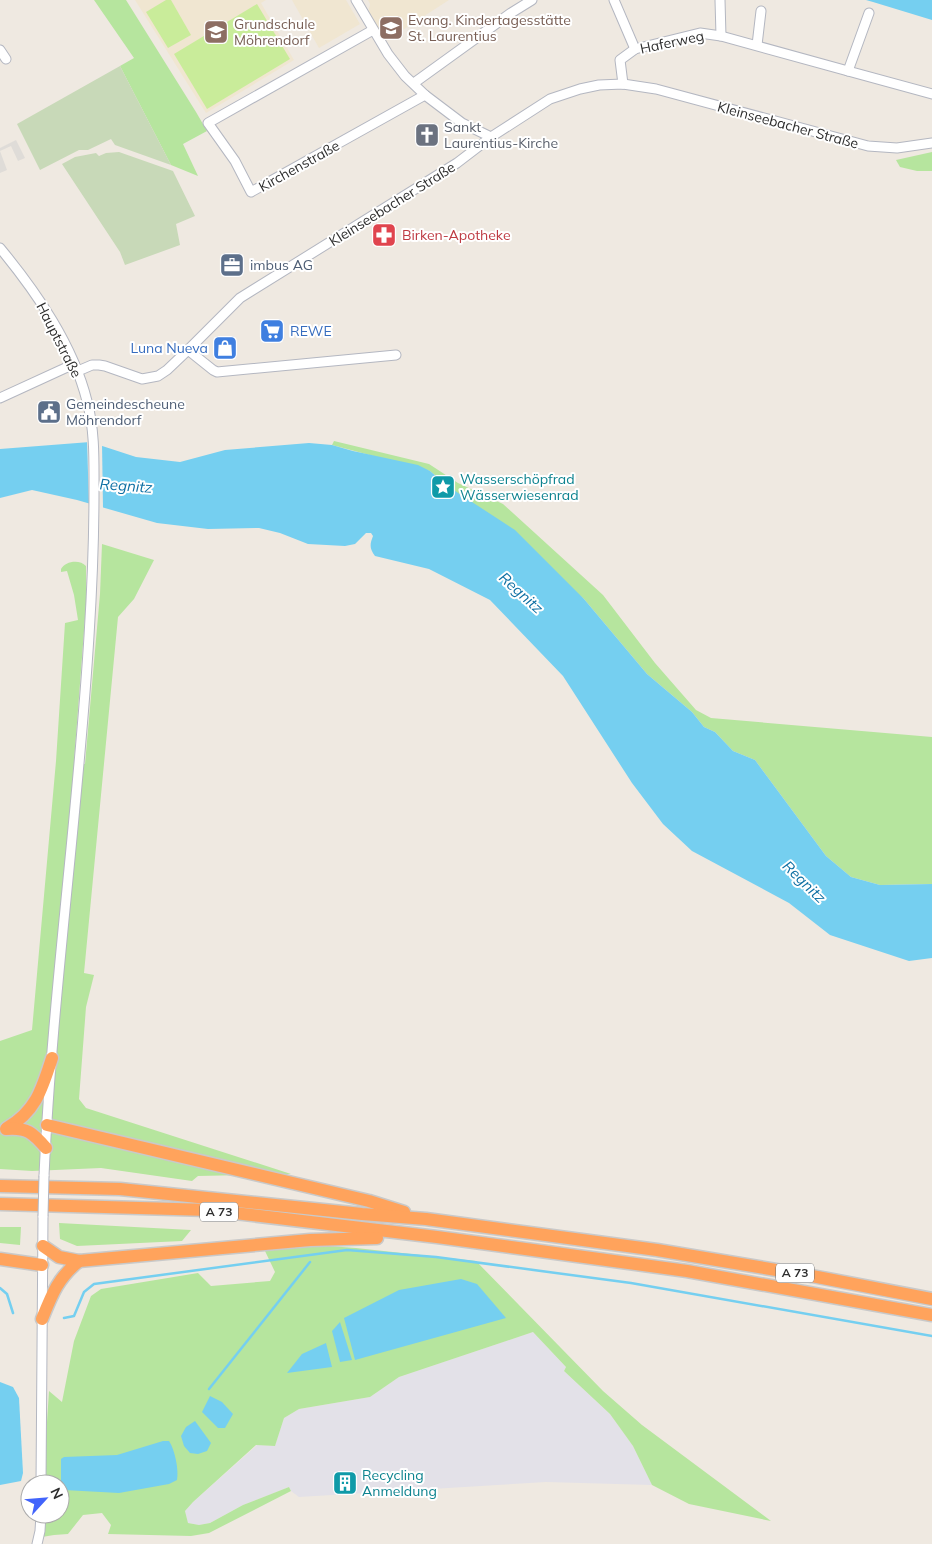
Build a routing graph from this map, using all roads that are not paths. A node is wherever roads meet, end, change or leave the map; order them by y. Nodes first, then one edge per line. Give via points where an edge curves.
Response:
1 (356, 0) edge
2 (532, 0) edge
3 (614, 0) edge
4 (720, 0) edge
5 (761, 11) dead end
6 (869, 13) dead end
7 (373, 30) junction
8 (722, 36) junction
9 (757, 45) junction
10 (635, 49) junction
11 (0, 50) edge
12 (6, 59) dead end
13 (848, 71) junction
14 (414, 83) junction
15 (622, 84) junction
16 (932, 94) edge
17 (425, 95) junction
18 (491, 137) junction
19 (932, 143) edge
20 (0, 248) edge
21 (188, 350) junction
22 (396, 356) dead end
23 (76, 367) junction
24 (1, 395) edge
25 (52, 1058) junction
26 (47, 1125) junction
27 (3, 1129) edge
28 (46, 1148) junction
29 (0, 1186) edge
30 (0, 1204) edge
31 (426, 1219) junction
32 (437, 1237) junction
33 (43, 1246) junction
34 (0, 1259) edge
35 (79, 1261) junction
36 (42, 1265) junction
37 (932, 1299) edge
38 (932, 1315) edge
39 (42, 1319) junction
40 (41, 1474) edge
41 (40, 1524) edge
42 (37, 1544) edge

1 - 7 street
2 - 14 street
3 - 10 street
4 - 8 street, Haferweg
5 - 9 street
6 - 13 street
7 - 14 street via 405,76
7 - 17 street, Kirchenstraße via 208,123 235,161 251,192
8 - 9 street, Haferweg
8 - 10 street, Haferweg via 700,33
9 - 13 street, Haferweg
10 - 15 street, Haferweg via 620,60
11 - 12 street
13 - 16 street, Haferweg
14 - 17 street
15 - 18 street, Kleinseebacher Straße via 564,93
15 - 19 street, Kleinseebacher Straße via 656,88 868,146 897,148
17 - 18 street via 462,123
18 - 21 street, Kleinseebacher Straße via 457,163 240,298
20 - 23 street, Hauptstraße via 40,300
21 - 22 street via 217,372
21 - 23 street, Kleinseebacher Straße via 167,370 149,378 142,379 106,366
23 - 24 street, Kleinseebacher Straße
23 - 25 street, Hauptstraße via 87,401 94,442 94,545 87,667
25 - 26 street, Hauptstraße
25 - 27 highway via 32,1106 25,1115
26 - 28 street, Hauptstraße
26 - 31 highway via 369,1201
27 - 28 highway via 26,1130
28 - 33 street, Hauptstraße, bridge
29 - 31 highway, A 73 via 120,1189
30 - 32 highway, A 73 via 209,1210
31 - 37 highway, A 73 via 667,1252
32 - 35 highway via 310,1240
32 - 38 highway, A 73 via 687,1271
33 - 35 highway via 59,1257
33 - 36 street, Hauptstraße
34 - 36 highway
35 - 39 highway via 63,1275
36 - 39 street, Hauptstraße
39 - 40 street, Hauptstraße
41 - 42 street

